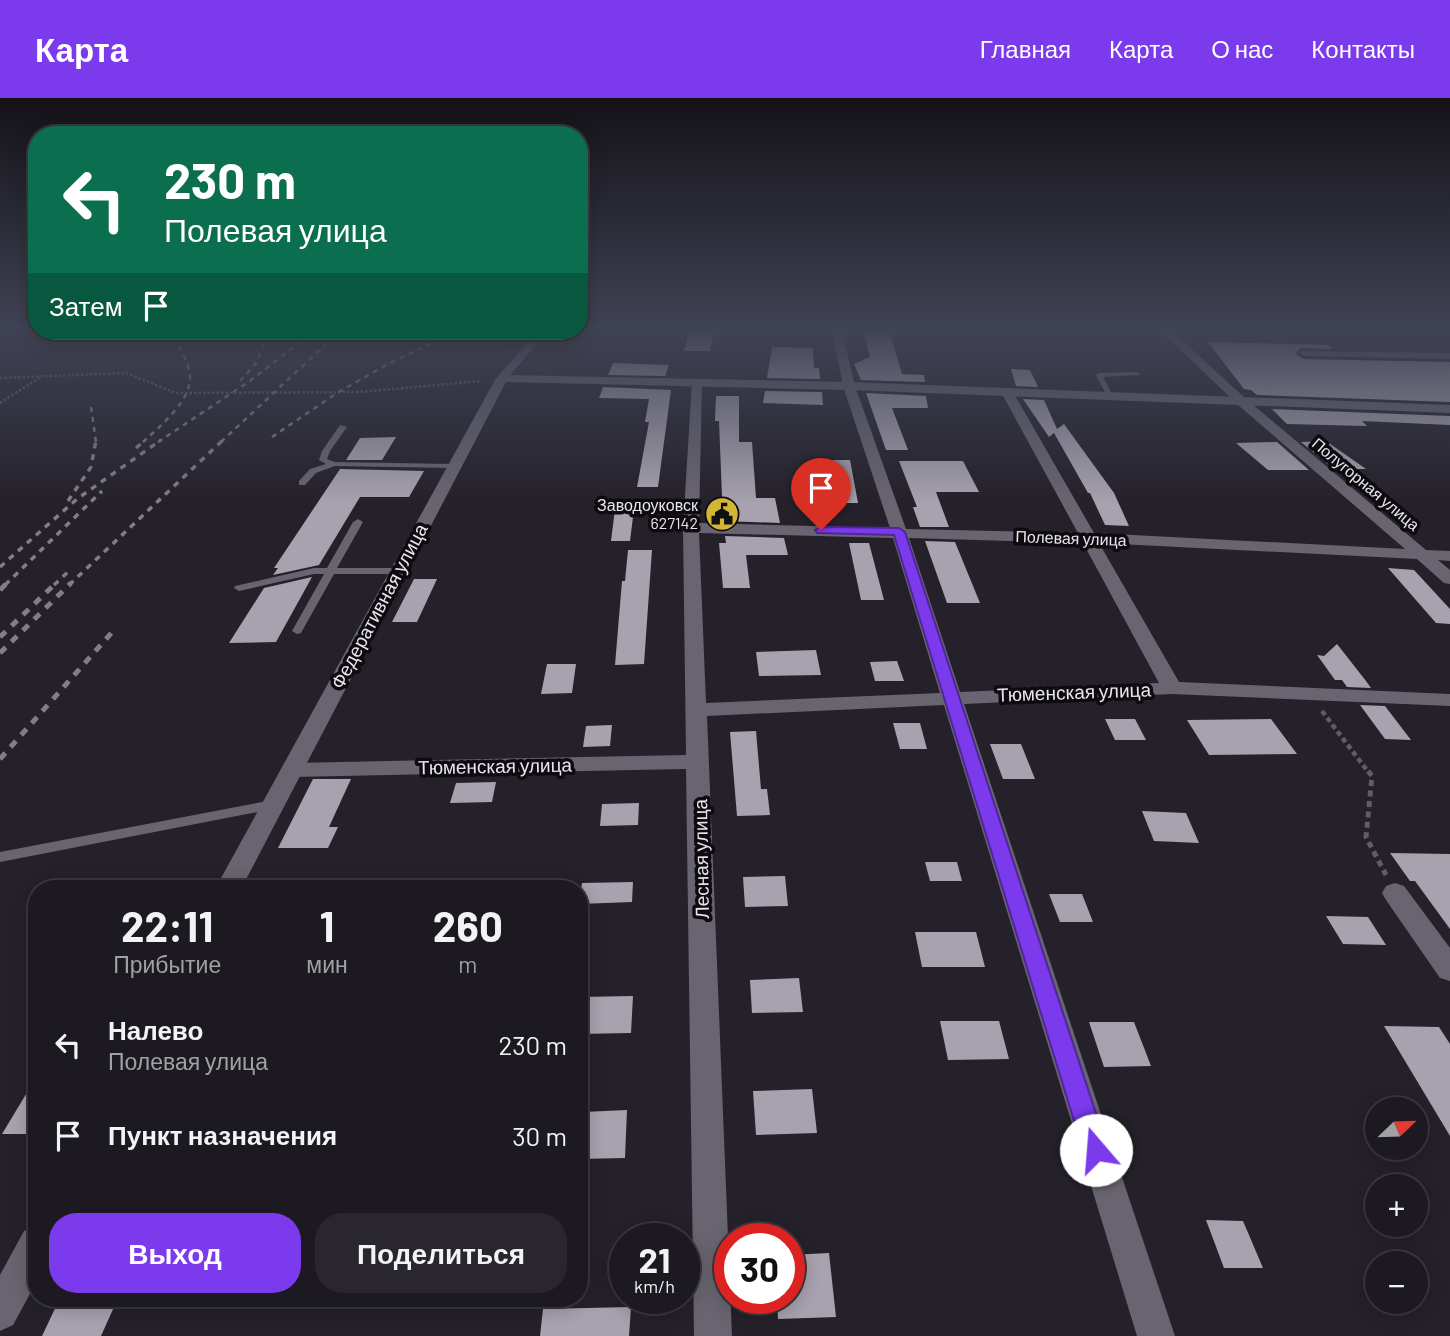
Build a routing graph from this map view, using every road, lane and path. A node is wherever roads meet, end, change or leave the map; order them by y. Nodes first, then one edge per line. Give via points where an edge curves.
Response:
1 (22, 389) edge
2 (166, 389) edge
3 (385, 389) edge
4 (496, 389) edge
5 (696, 389) edge
6 (850, 389) edge
7 (922, 389) edge
8 (1106, 389) edge
9 (1228, 389) edge
10 (1007, 392) junction
11 (1110, 396) junction
12 (1241, 401) junction
13 (0, 403) edge
14 (1450, 408) edge
15 (343, 426) dead end
16 (334, 464) junction
17 (453, 466) junction
18 (302, 483) dead end
19 (358, 522) dead end
20 (691, 527) junction
21 (899, 532) junction
22 (1089, 538) junction
23 (1421, 554) junction
24 (1450, 556) edge
25 (331, 571) junction
26 (397, 571) junction
27 (1450, 579) edge
28 (239, 588) dead end
29 (297, 631) dead end
30 (1172, 688) junction
31 (1309, 694) junction
32 (950, 698) junction
33 (1450, 700) edge
34 (698, 710) junction
35 (698, 762) junction
36 (292, 770) junction
37 (273, 805) junction
38 (0, 857) edge
39 (233, 880) edge
40 (1395, 893) joint
41 (1450, 970) edge
42 (28, 1261) edge
43 (0, 1312) edge
44 (713, 1336) edge
45 (1156, 1336) edge

1 - 13 path
2 - 3 path via 176,393
4 - 17 street, Федеративная улица
5 - 20 street, Лесная улица
6 - 21 street
7 - 10 street
8 - 11 lane
9 - 12 street, Полугорная улица
10 - 11 street
10 - 22 street
11 - 12 street
12 - 14 street
12 - 23 street, Полугорная улица
15 - 16 lane via 323,460
16 - 17 lane
16 - 18 lane via 313,471
17 - 26 street, Федеративная улица
19 - 25 lane
20 - 21 street, Полевая улица
20 - 34 street, Лесная улица
21 - 22 street, Полевая улица
21 - 32 street
22 - 23 street, Полевая улица
22 - 30 street
23 - 24 street, Полевая улица
23 - 27 street, Полугорная улица
25 - 26 lane
25 - 28 lane
25 - 29 lane
26 - 36 street, Федеративная улица
30 - 31 street, Тюменская улица
30 - 32 street, Тюменская улица
31 - 33 street, Тюменская улица
31 - 40 path via 1372,776 1366,837
32 - 34 street, Тюменская улица
32 - 45 street
34 - 35 street, Лесная улица
35 - 36 street, Тюменская улица
35 - 44 street, Лесная улица
36 - 37 street, Федеративная улица
37 - 38 lane
37 - 39 street, Федеративная улица
40 - 41 street
42 - 43 street

